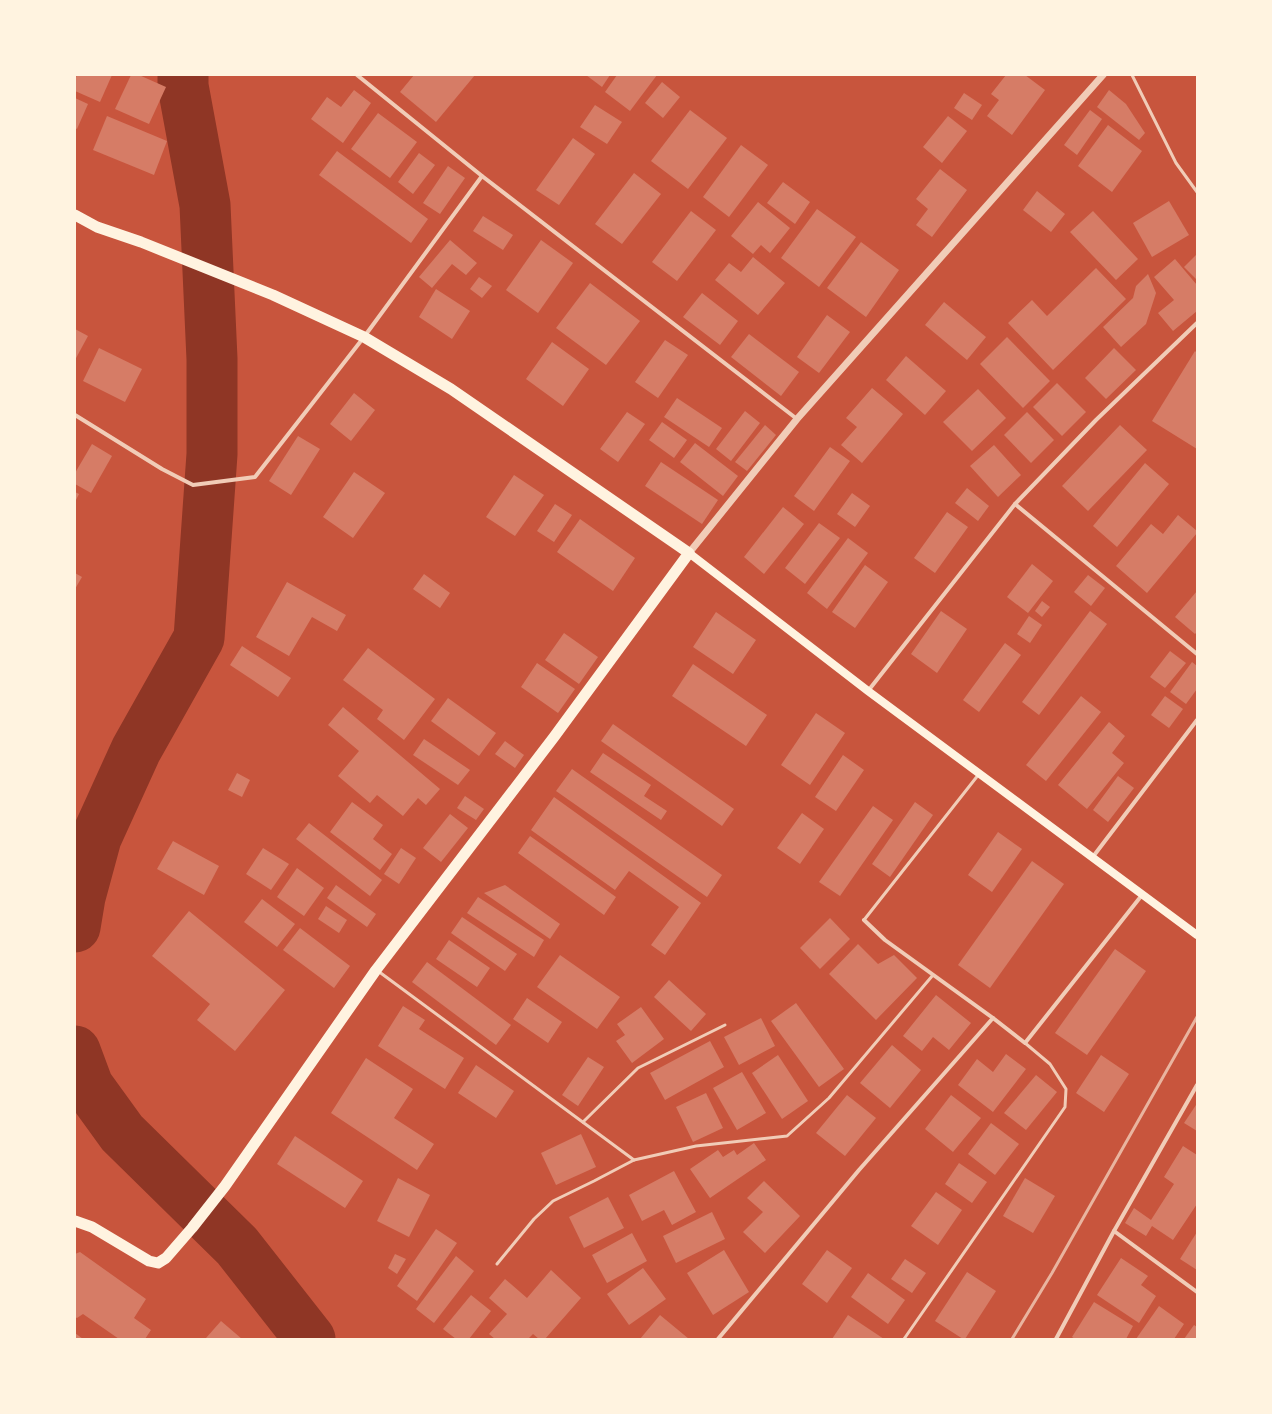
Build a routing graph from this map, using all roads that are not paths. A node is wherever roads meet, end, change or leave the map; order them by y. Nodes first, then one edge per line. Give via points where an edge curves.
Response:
1 (357, 75) edge
2 (1103, 75) edge
3 (1132, 75) edge
4 (482, 176) junction
5 (1197, 192) edge
6 (75, 215) edge
7 (1197, 323) edge
8 (364, 337) junction
9 (75, 416) edge
10 (797, 419) junction
11 (1015, 504) junction
12 (689, 553) junction
13 (1197, 654) edge
14 (868, 691) junction
15 (1197, 720) edge
16 (979, 774) junction
17 (1092, 858) junction
18 (1142, 895) junction
19 (864, 920) joint
20 (1197, 936) edge
21 (376, 970) junction
22 (933, 974) junction
23 (993, 1018) junction
24 (725, 1025) dead end
25 (1025, 1043) junction
26 (1197, 1085) edge
27 (583, 1122) junction
28 (634, 1160) junction
29 (75, 1221) edge
30 (1114, 1231) junction
31 (497, 1264) dead end
32 (1197, 1292) edge
33 (718, 1339) edge
34 (904, 1339) edge
35 (1056, 1339) edge

1 - 4 street
2 - 10 street
3 - 5 lane via 1176,163
4 - 8 street
4 - 10 street
6 - 8 highway via 97,227 273,295
7 - 11 street via 1096,420
8 - 9 street via 255,478 193,485
8 - 12 highway via 451,389
10 - 12 street
11 - 13 street
11 - 14 street
12 - 14 main road
12 - 21 highway via 545,749
14 - 16 main road
15 - 17 street
16 - 17 main road
16 - 19 lane
17 - 18 main road
18 - 20 main road
18 - 25 street
19 - 22 street via 885,940
21 - 27 lane
21 - 29 highway via 225,1186 166,1258 158,1263 149,1261 92,1227
22 - 23 street
22 - 28 lane via 829,1098 786,1136 696,1146
23 - 25 street
23 - 33 street via 859,1170
24 - 27 lane via 638,1068
25 - 34 lane via 1050,1064 1062,1082 1066,1089 1065,1107
26 - 30 street
27 - 28 lane
28 - 31 lane via 553,1200
30 - 32 street
30 - 35 street

